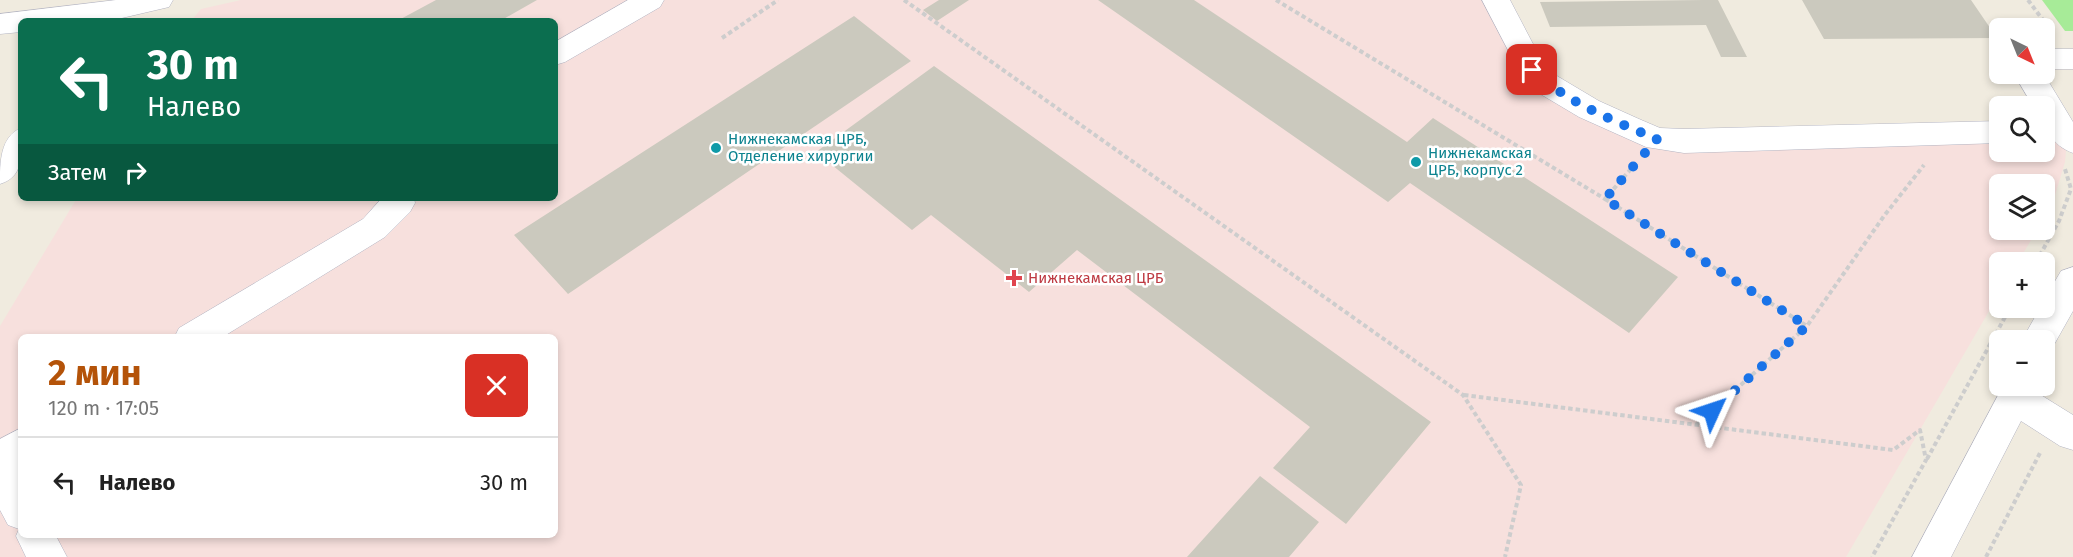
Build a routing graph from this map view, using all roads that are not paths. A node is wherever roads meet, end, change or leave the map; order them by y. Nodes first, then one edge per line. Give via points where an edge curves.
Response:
1 (159, 0) edge
2 (650, 0) edge
3 (1496, 0) edge
4 (107, 11) edge
5 (52, 18) edge
6 (18, 22) edge
7 (0, 24) edge
8 (558, 53) edge
9 (2055, 59) edge
10 (2073, 59) edge
11 (2034, 84) edge
12 (2061, 143) edge
13 (1989, 144) edge
14 (18, 145) edge
15 (0, 172) edge
16 (399, 201) edge
17 (2073, 281) edge
18 (2045, 330) edge
19 (198, 334) edge
20 (2016, 396) edge
21 (2023, 396) edge
22 (2065, 429) edge
23 (9, 451) edge
24 (18, 507) edge
25 (36, 538) edge
26 (48, 557) edge
27 (1931, 557) edge

1 - 4 street
2 - 8 street
3 - 13 street via 1532,70 1547,84 1655,140
4 - 5 street
6 - 7 street
9 - 10 street
11 - 12 street
14 - 15 street
16 - 19 street via 374,228
17 - 18 street
20 - 27 street
21 - 22 street
23 - 24 street
25 - 26 street

